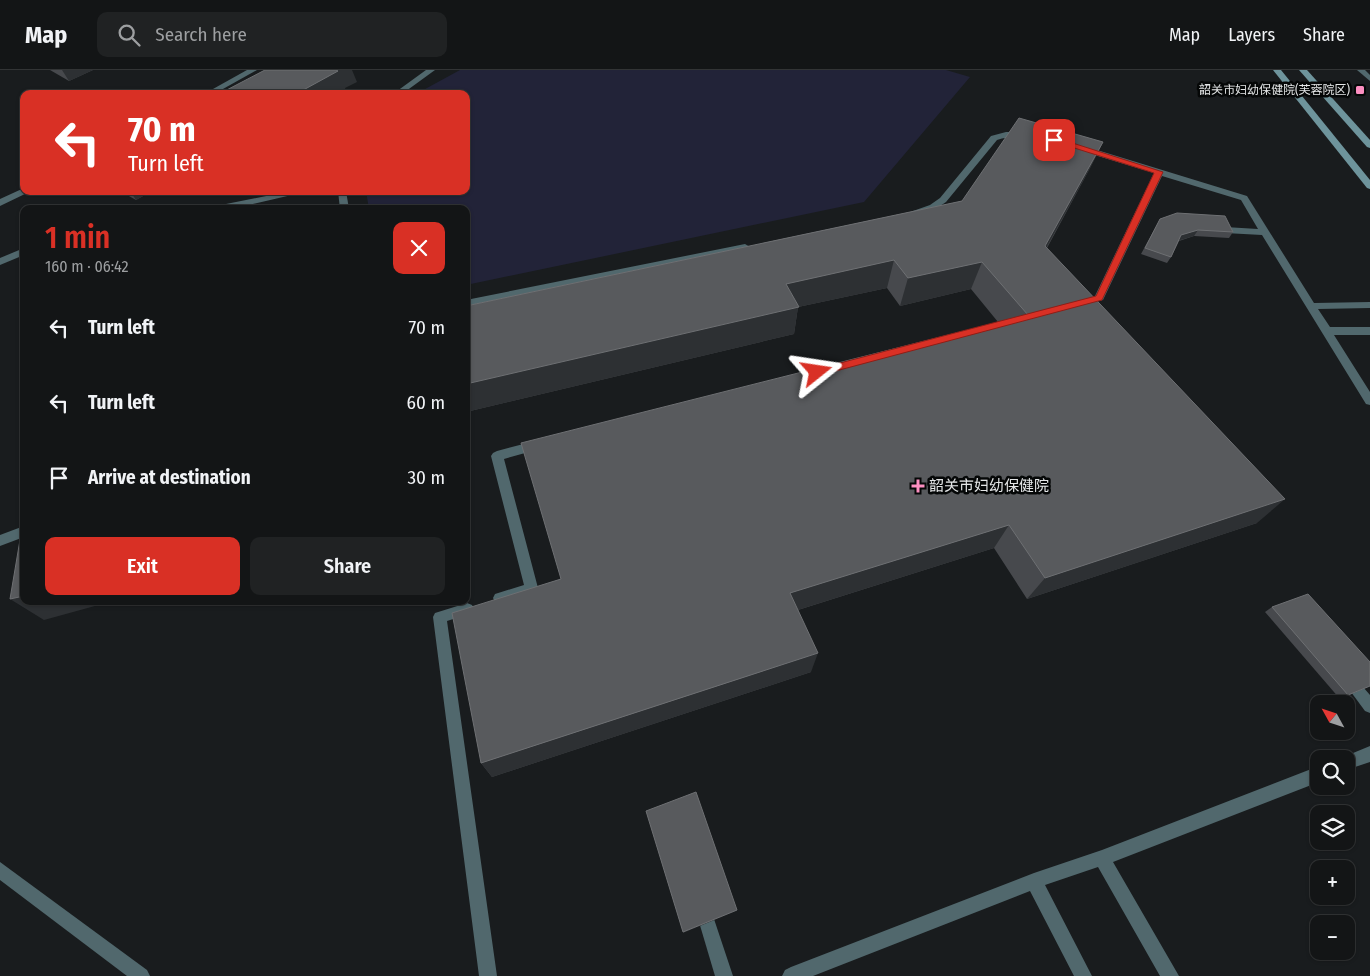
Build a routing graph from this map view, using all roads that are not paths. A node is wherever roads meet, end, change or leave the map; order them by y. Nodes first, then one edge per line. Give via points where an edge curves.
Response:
1 (253, 70) edge
2 (431, 70) edge
3 (1277, 70) edge
4 (1304, 70) edge
5 (1361, 70) edge
6 (1370, 79) edge
7 (216, 90) edge
8 (403, 90) edge
9 (1038, 136) edge
10 (1074, 146) edge
11 (1370, 146) edge
12 (1159, 172) junction
13 (1370, 186) edge
14 (20, 193) edge
15 (285, 195) edge
16 (0, 203) edge
17 (236, 205) edge
18 (902, 216) edge
19 (1225, 230) edge
20 (1266, 232) junction
21 (756, 245) edge
22 (20, 252) edge
23 (0, 262) edge
24 (470, 302) edge
25 (1370, 305) edge
26 (1070, 306) edge
27 (1312, 306) junction
28 (1327, 330) junction
29 (1370, 331) edge
30 (1370, 401) edge
31 (554, 441) edge
32 (20, 533) edge
33 (0, 541) edge
34 (1358, 692) edge
35 (1370, 706) edge
36 (1370, 754) edge
37 (1355, 760) edge
38 (1310, 777) edge
39 (1102, 858) junction
40 (0, 870) edge
41 (1034, 881) junction
42 (707, 922) edge
43 (141, 976) edge
44 (488, 976) edge
45 (724, 976) edge
46 (791, 976) edge
47 (1083, 976) edge
48 (1170, 976) edge

1 - 7 lane
2 - 8 lane
3 - 13 main road
4 - 11 main road
5 - 6 lane
9 - 18 lane via 1014,133 994,138 943,200 933,207
10 - 12 lane
12 - 20 lane via 1244,198
12 - 26 lane via 1099,298
14 - 16 lane
15 - 17 lane
19 - 20 lane
20 - 27 lane
21 - 24 lane
22 - 23 lane
25 - 27 lane
27 - 28 lane
28 - 29 lane
28 - 30 lane
31 - 44 lane via 497,456 531,588 440,617
32 - 33 lane
34 - 35 lane
36 - 37 lane
38 - 39 lane
39 - 41 lane
39 - 48 lane
40 - 43 lane
41 - 46 lane
41 - 47 lane
42 - 45 lane

